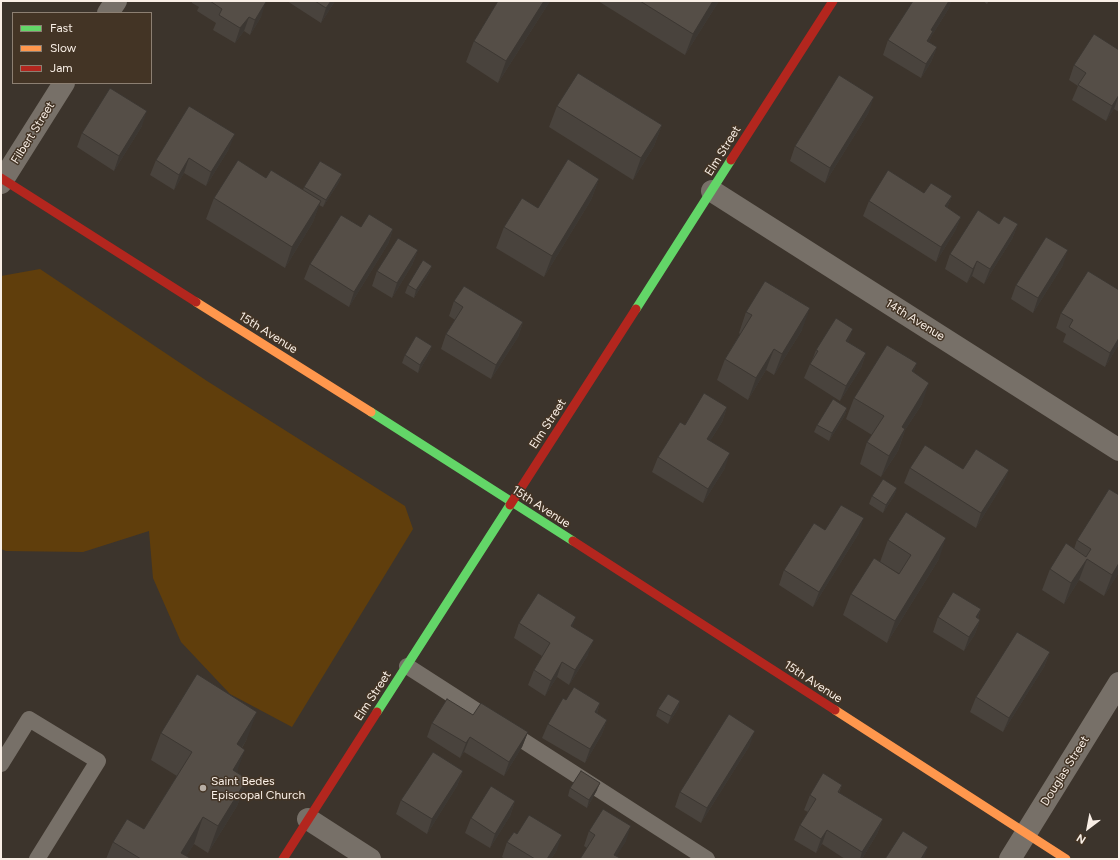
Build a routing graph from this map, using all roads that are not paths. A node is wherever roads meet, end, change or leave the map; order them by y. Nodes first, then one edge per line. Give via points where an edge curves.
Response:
1 (116, 1) edge
2 (833, 1) edge
3 (109, 12) edge
4 (63, 84) edge
5 (2, 180) edge
6 (712, 191) junction
7 (1119, 450) edge
8 (512, 502) junction
9 (407, 666) junction
10 (1119, 683) edge
11 (1, 764) edge
12 (308, 819) junction
13 (1026, 834) junction
14 (37, 859) edge
15 (283, 859) edge
16 (370, 859) edge
17 (707, 859) edge
18 (1010, 859) edge
19 (1066, 859) edge

1 - 3 street
2 - 6 street, Elm Street
4 - 5 street, Filbert Street
5 - 8 street, 15th Avenue
6 - 7 street, 14th Avenue
6 - 8 street, Elm Street
8 - 9 street, Elm Street
8 - 13 street, 15th Avenue
9 - 12 street, Elm Street
9 - 17 lane
10 - 13 street, Douglas Street
11 - 14 lane via 29,719 98,761
12 - 15 street, Elm Street
12 - 16 street
13 - 18 street, Douglas Street
13 - 19 street, 15th Avenue

